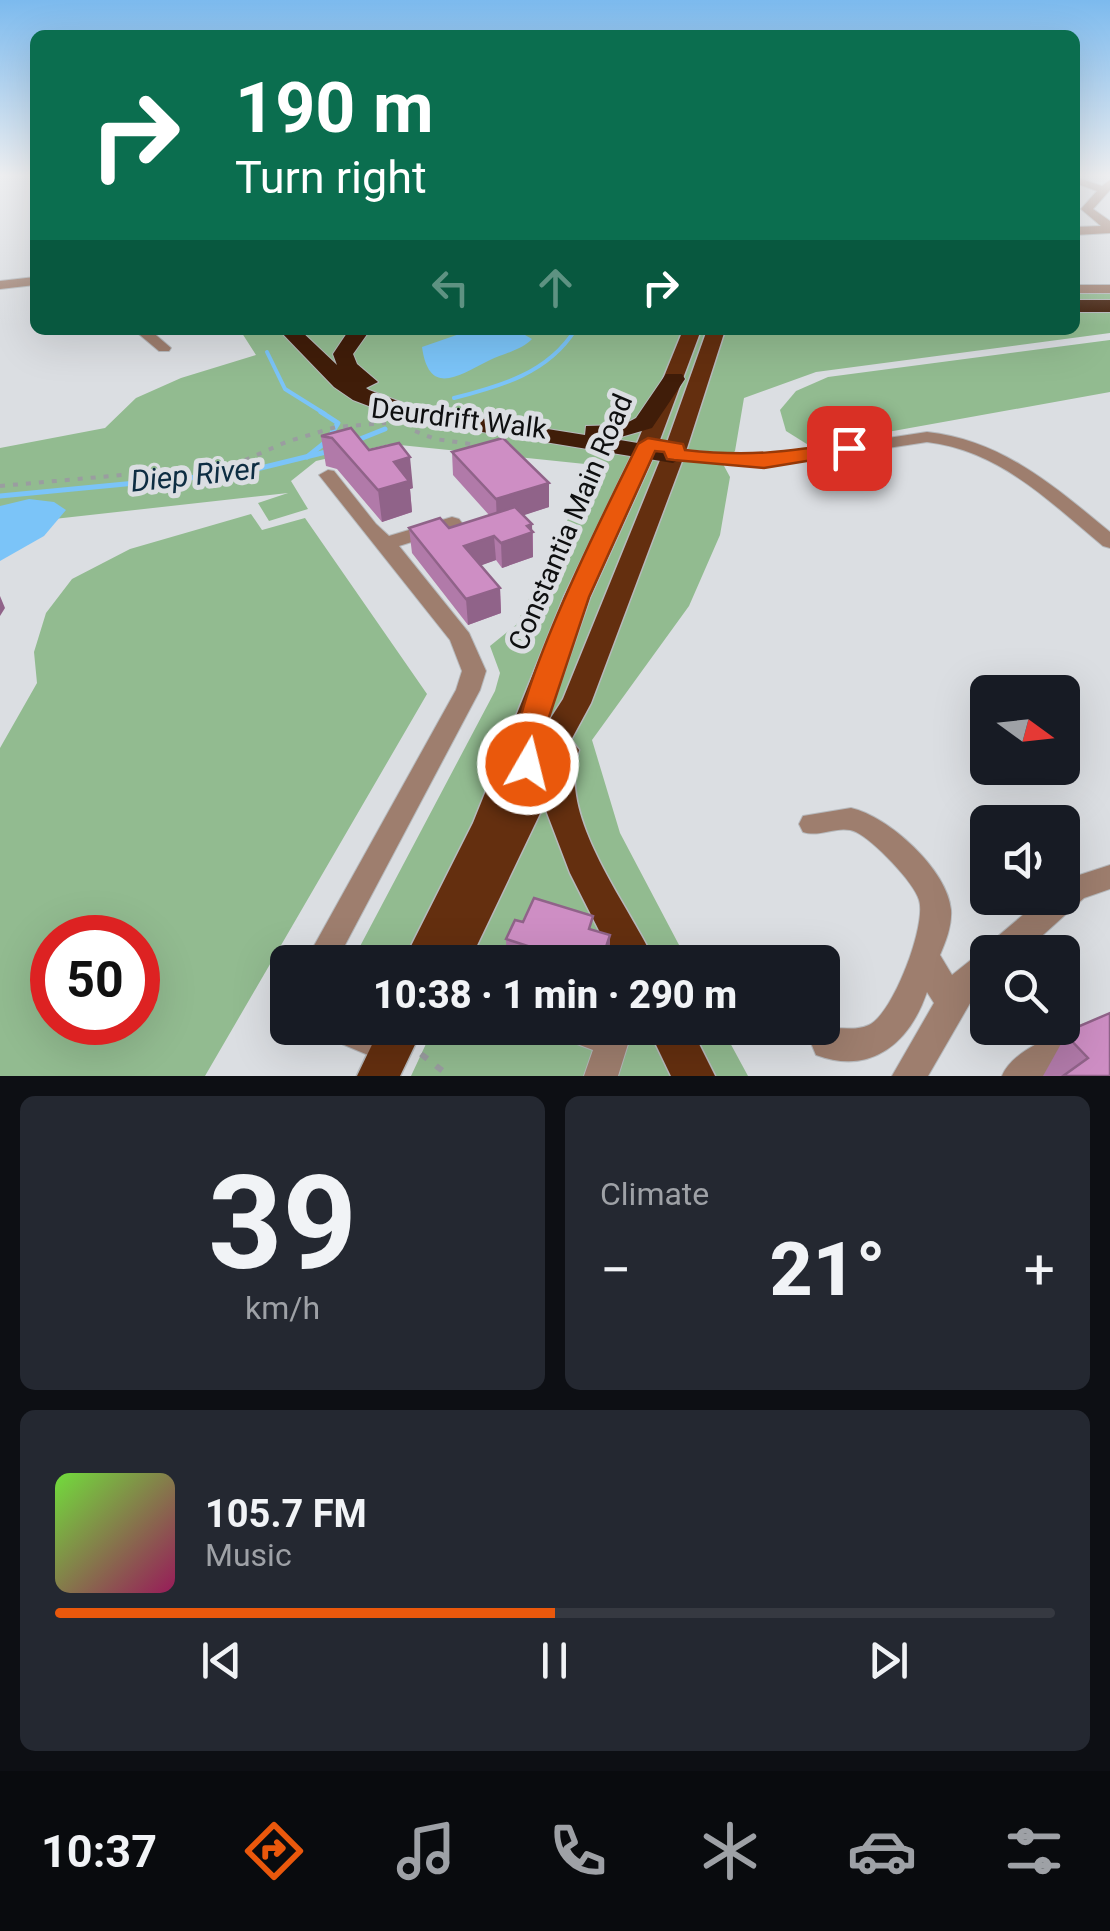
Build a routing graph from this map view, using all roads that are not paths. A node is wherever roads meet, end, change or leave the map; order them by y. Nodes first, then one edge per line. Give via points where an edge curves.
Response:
1 (1110, 228) edge
2 (1080, 231) edge
3 (30, 281) edge
4 (0, 285) edge
5 (1080, 289) edge
6 (1110, 290) edge
7 (1080, 306) edge
8 (1110, 306) edge
9 (1080, 322) edge
10 (1110, 322) edge
11 (147, 335) edge
12 (294, 335) edge
13 (355, 335) edge
14 (690, 335) edge
15 (714, 335) edge
16 (164, 348) dead end
17 (674, 380) junction
18 (538, 426) junction
19 (646, 448) junction
20 (674, 453) junction
21 (328, 476) dead end
22 (452, 523) edge
23 (1110, 542) edge
24 (386, 543) junction
25 (576, 703) junction
26 (534, 717) junction
27 (532, 795) junction
28 (813, 824) dead end
29 (574, 836) junction
30 (1110, 876) edge
31 (1021, 935) edge
32 (329, 945) edge
33 (430, 945) edge
34 (457, 945) edge
35 (627, 945) edge
36 (921, 962) junction
37 (970, 980) edge
38 (952, 1004) junction
39 (1110, 1031) edge
40 (611, 1045) edge
41 (678, 1045) edge
42 (840, 1045) edge
43 (601, 1076) edge
44 (694, 1076) edge
45 (909, 1076) edge
46 (1019, 1076) edge

1 - 2 street
3 - 4 street
5 - 6 street
7 - 8 highway
9 - 10 highway
11 - 16 street
12 - 19 highway via 342,382 390,407 437,420
13 - 18 highway via 343,354 348,367 375,388 424,405
14 - 17 main road, Constantia Main Road
15 - 20 main road
17 - 18 highway via 650,419 634,430
17 - 19 main road, Constantia Main Road
18 - 19 highway
19 - 20 highway
19 - 26 main road, Constantia Main Road via 576,597
20 - 23 street via 764,462 950,439 1007,464
20 - 25 main road
21 - 24 street
22 - 24 street
24 - 32 street via 461,638 474,672
25 - 27 main road
25 - 29 main road via 556,780
26 - 27 main road
26 - 33 main road, Constantia Main Road
27 - 29 main road
27 - 34 main road
28 - 36 street via 849,818 868,826 928,883 938,920
29 - 35 main road
30 - 31 street via 1074,889
36 - 38 street
36 - 42 street via 896,1024 869,1045
37 - 38 street
38 - 45 street
39 - 46 street via 1062,1049
40 - 43 street
41 - 44 main road

